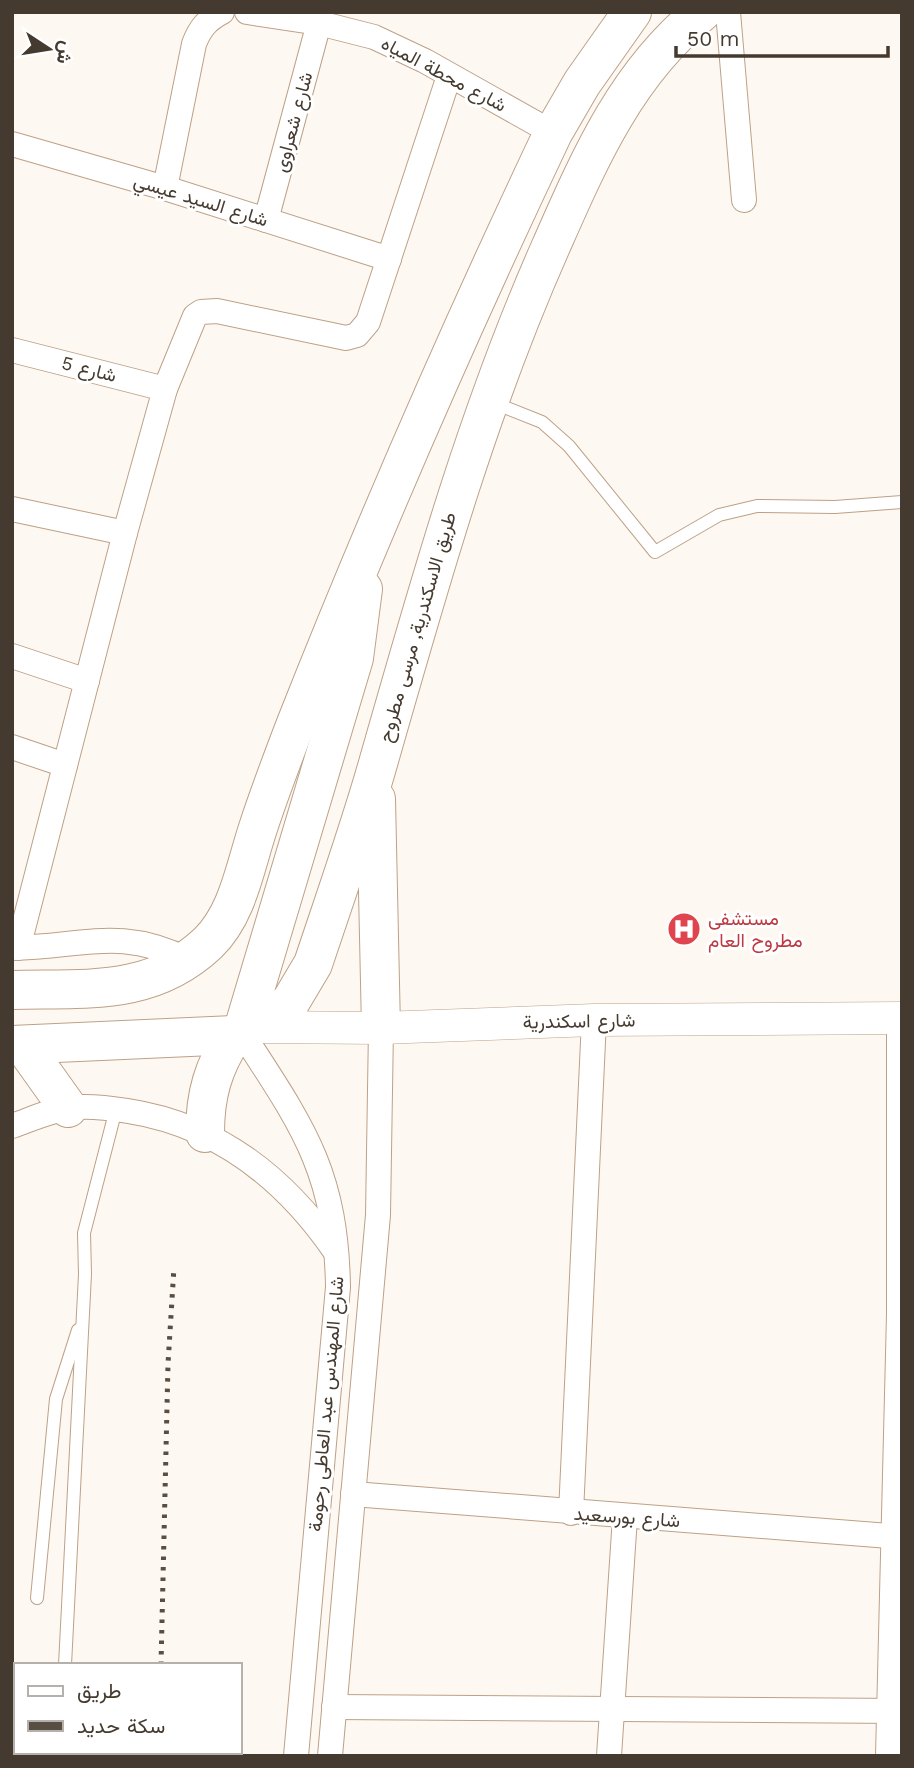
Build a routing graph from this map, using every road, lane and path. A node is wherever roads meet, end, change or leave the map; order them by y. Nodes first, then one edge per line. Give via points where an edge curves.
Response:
1 (222, 12) edge
2 (247, 12) edge
3 (632, 12) edge
4 (702, 12) edge
5 (727, 12) edge
6 (319, 23) junction
7 (449, 76) junction
8 (554, 133) junction
9 (12, 144) edge
10 (165, 188) junction
11 (744, 200) dead end
12 (266, 220) junction
13 (389, 259) junction
14 (12, 350) edge
15 (165, 389) junction
16 (489, 401) junction
17 (902, 502) edge
18 (12, 509) edge
19 (125, 533) junction
20 (363, 555) junction
21 (12, 656) edge
22 (87, 681) junction
23 (12, 747) edge
24 (65, 765) junction
25 (376, 771) junction
26 (15, 948) edge
27 (188, 960) junction
28 (12, 990) edge
29 (901, 1018) edge
30 (594, 1020) junction
31 (381, 1028) junction
32 (244, 1032) junction
33 (18, 1045) edge
34 (68, 1108) junction
35 (116, 1109) junction
36 (12, 1126) edge
37 (205, 1133) junction
38 (337, 1254) junction
39 (83, 1314) junction
40 (900, 1314) edge
41 (353, 1494) junction
42 (570, 1513) junction
43 (625, 1517) junction
44 (898, 1537) edge
45 (37, 1598) dead end
46 (65, 1663) edge
47 (334, 1707) junction
48 (611, 1710) junction
49 (895, 1711) edge
50 (296, 1756) edge
51 (330, 1756) edge
52 (609, 1756) edge
53 (888, 1756) edge

1 - 10 street via 199,30 194,44
2 - 6 street, شارع محطة المياه
3 - 8 main road via 582,83
4 - 16 main road, طريق الاسكندرية, مرسى مطروح via 641,76 598,142 532,289
5 - 11 street
6 - 7 street, شارع محطة المياه via 400,48
6 - 12 street, شارع شعراوى
7 - 8 street, شارع محطة المياه
7 - 13 street
8 - 20 main road
9 - 10 street, شارع السيد عيسي
10 - 12 street, شارع السيد عيسي
12 - 13 street, شارع السيد عيسي
13 - 15 street via 368,322 357,335 346,338 217,310 201,312 191,324
14 - 15 street, شارع 5
15 - 19 street
16 - 17 lane via 542,422 569,446 655,552 719,515 757,506
16 - 25 main road, طريق الاسكندرية, مرسى مطروح via 450,512
18 - 19 street
19 - 22 street
20 - 27 main road via 274,778 228,916 211,940
20 - 32 main road via 354,658
21 - 22 street
22 - 24 street
23 - 24 street
24 - 26 street
25 - 31 main road
25 - 32 main road, طريق الاسكندرية, مرسى مطروح via 313,964 291,1001
26 - 27 street via 129,940 150,943
27 - 28 main road via 158,977 125,986
29 - 30 street, شارع اسكندرية
29 - 40 street
30 - 31 street, شارع اسكندرية
30 - 42 street
31 - 32 street, شارع اسكندرية
31 - 41 street, شارع المهندس عبد العاطى رحومة via 378,1215
32 - 33 main road
32 - 37 main road via 220,1056 210,1080
32 - 38 street, شارع المهندس عبد العاطى رحومة via 311,1145 329,1199
33 - 34 main road
34 - 35 street
34 - 36 street
35 - 37 street
35 - 39 lane via 85,1233
37 - 38 street via 266,1172
38 - 50 street, شارع المهندس عبد العاطى رحومة via 338,1287
39 - 45 lane via 56,1399
39 - 46 lane
40 - 44 street
41 - 42 street, شارع بورسعيد
41 - 47 street, شارع المهندس عبد العاطى رحومة
42 - 43 street, شارع بورسعيد
43 - 44 street, شارع بورسعيد
43 - 48 street
44 - 49 street
47 - 48 street
47 - 51 street, شارع المهندس عبد العاطى رحومة
48 - 49 street
48 - 52 street
49 - 53 street

